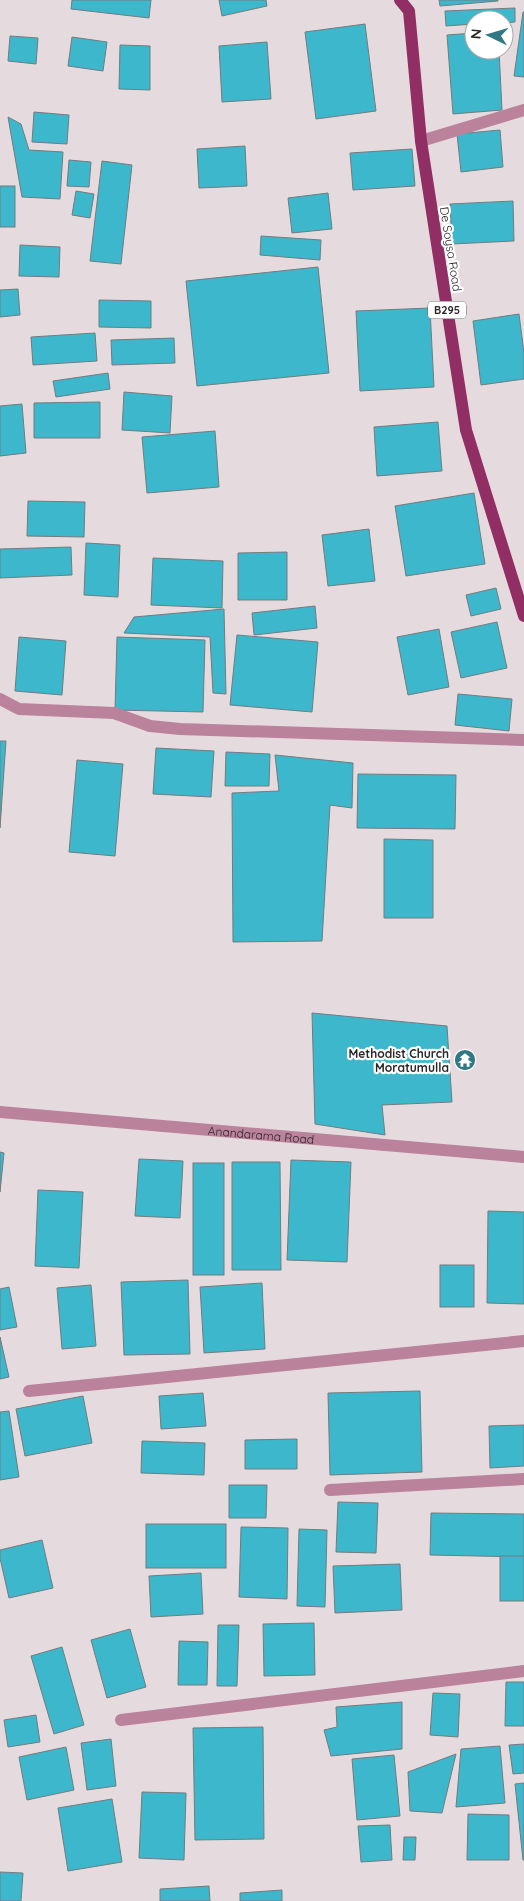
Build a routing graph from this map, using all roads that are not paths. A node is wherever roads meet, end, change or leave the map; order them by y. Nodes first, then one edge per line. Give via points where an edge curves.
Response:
1 (400, 0) edge
2 (524, 110) edge
3 (421, 141) junction
4 (524, 616) edge
5 (0, 699) edge
6 (524, 740) edge
7 (0, 1112) edge
8 (524, 1156) edge
9 (524, 1341) edge
10 (30, 1391) dead end
11 (524, 1479) edge
12 (330, 1490) dead end
13 (524, 1671) edge
14 (121, 1720) dead end

1 - 3 main road, De Soysa Road / B295 via 409,11
2 - 3 street
3 - 4 main road, De Soysa Road / B295 via 466,430
5 - 6 street via 19,709 114,713 150,726 180,729
7 - 8 street, Anandarama Road
9 - 10 street
11 - 12 street
13 - 14 street

